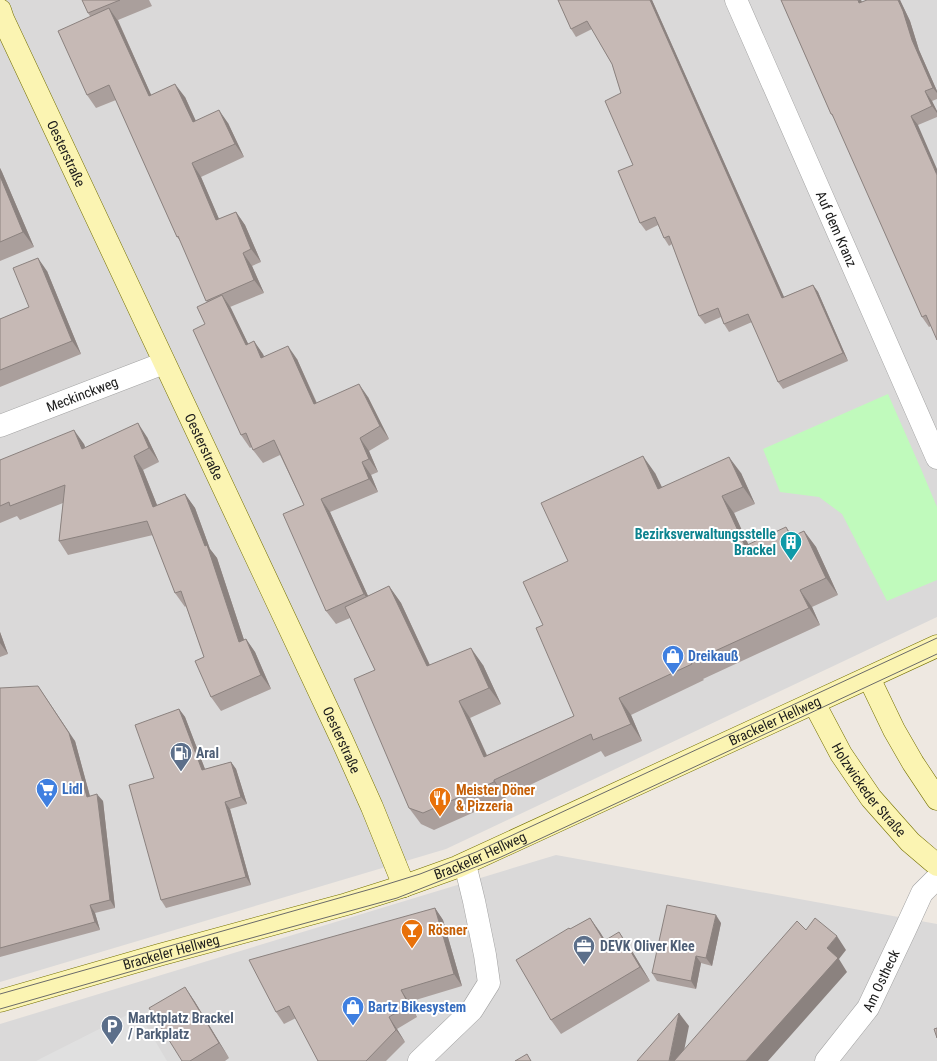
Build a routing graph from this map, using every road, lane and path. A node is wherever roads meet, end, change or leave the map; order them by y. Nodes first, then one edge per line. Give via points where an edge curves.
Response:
1 (736, 0) edge
2 (0, 10) edge
3 (164, 363) junction
4 (0, 426) edge
5 (937, 458) edge
6 (937, 646) edge
7 (869, 678) junction
8 (814, 703) junction
9 (937, 798) edge
10 (464, 864) junction
11 (937, 865) edge
12 (937, 878) edge
13 (404, 886) junction
14 (0, 1001) edge
15 (419, 1061) edge
16 (826, 1061) edge

1 - 5 street, Auf dem Kranz
2 - 3 main road, Oesterstraße
3 - 4 street, Meckinckweg
3 - 13 main road, Oesterstraße via 342,740
6 - 7 main road, Brackeler Hellweg
7 - 8 main road, Brackeler Hellweg
7 - 9 main road via 894,730
8 - 10 main road, Brackeler Hellweg
8 - 11 main road, Holzwickeder Straße via 840,754 871,798 910,842
10 - 13 main road, Brackeler Hellweg
10 - 15 street via 474,901 489,983 472,1010
12 - 16 street, Am Ostheck via 922,893 868,1008
13 - 14 main road, Brackeler Hellweg

